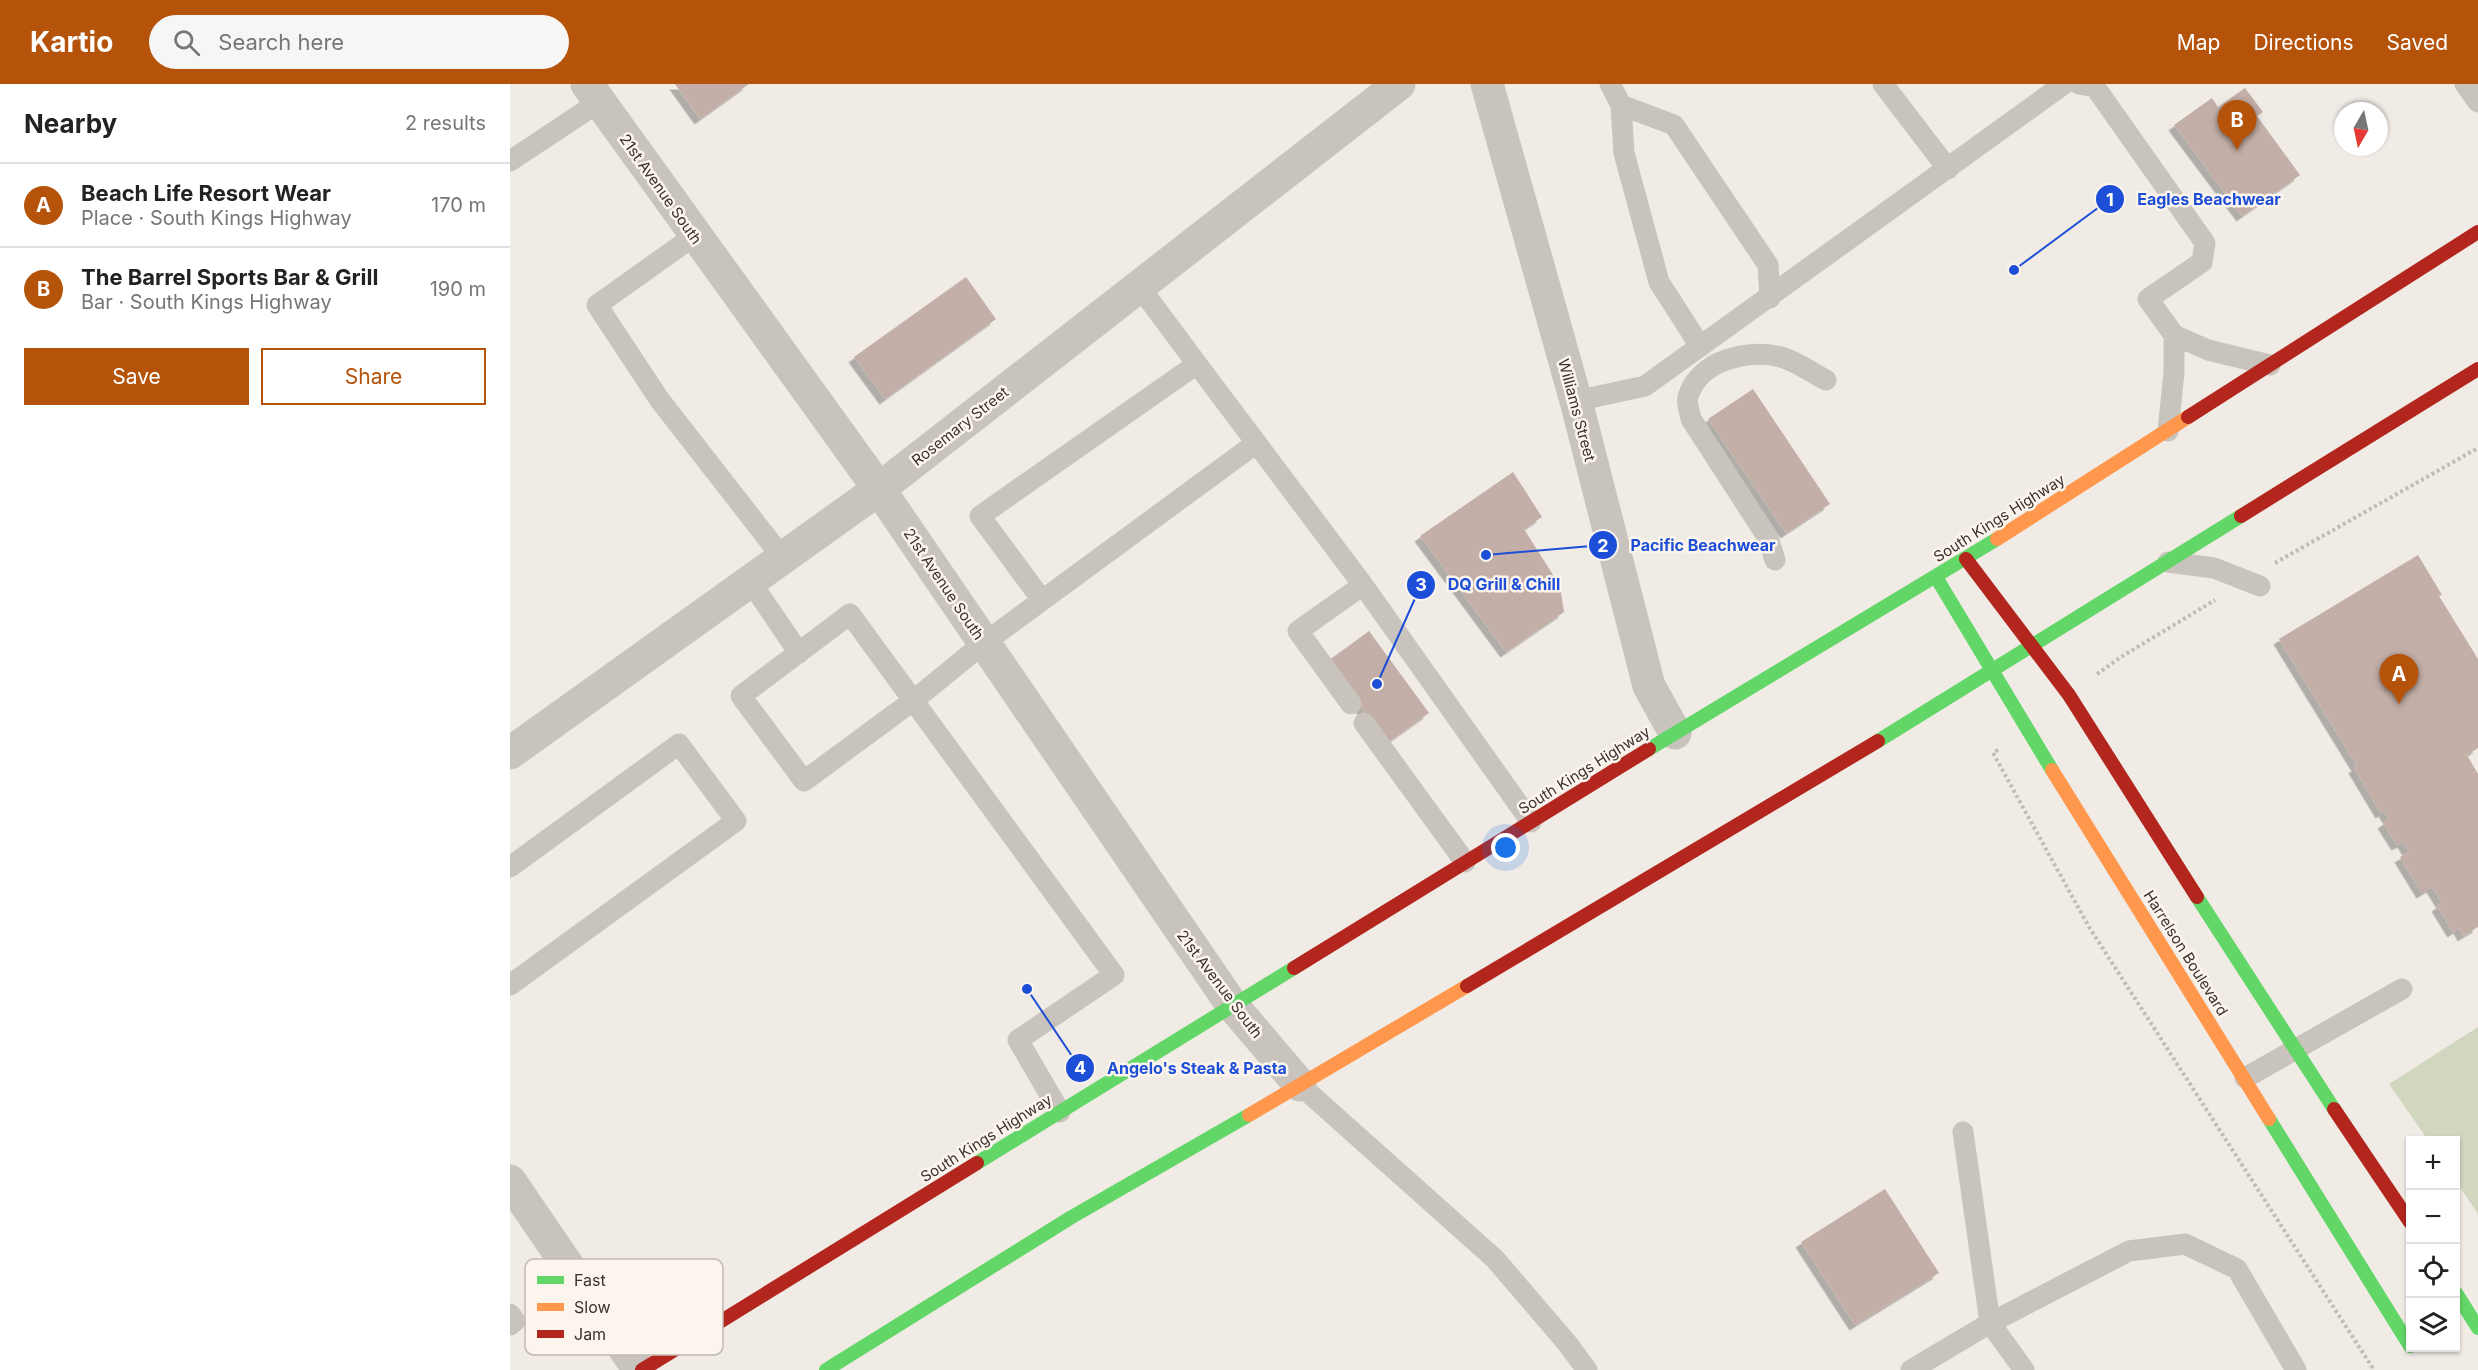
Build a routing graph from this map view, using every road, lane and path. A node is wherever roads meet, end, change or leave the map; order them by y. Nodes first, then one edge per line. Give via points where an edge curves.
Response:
1 (1399, 84) edge
2 (1610, 84) edge
3 (1883, 84) edge
4 (2064, 84) edge
5 (2079, 84) edge
6 (2465, 84) edge
7 (1489, 85) edge
8 (593, 93) edge
9 (2478, 102) edge
10 (1622, 105) junction
11 (510, 161) edge
12 (1948, 169) junction
13 (2478, 232) edge
14 (694, 236) junction
15 (1139, 286) junction
16 (1770, 298) junction
17 (2174, 335) junction
18 (1700, 346) junction
19 (1197, 364) junction
20 (2270, 365) junction
21 (2478, 369) edge
22 (1826, 380) dead end
23 (1576, 401) junction
24 (2168, 431) junction
25 (1256, 444) junction
26 (2478, 448) edge
27 (879, 489) junction
28 (782, 557) junction
29 (1775, 560) dead end
30 (1966, 560) junction
31 (2168, 562) junction
32 (2271, 565) dead end
33 (1936, 577) junction
34 (750, 581) junction
35 (1363, 585) junction
36 (2260, 586) dead end
37 (1042, 600) junction
38 (984, 643) junction
39 (2031, 646) junction
40 (799, 653) junction
41 (1991, 670) junction
42 (914, 700) junction
43 (1351, 704) dead end
44 (1364, 723) dead end
45 (1675, 733) junction
46 (510, 753) edge
47 (1531, 822) junction
48 (1465, 862) junction
49 (510, 867) edge
50 (2089, 927) dead end
51 (510, 985) edge
52 (2402, 989) dead end
53 (1232, 1005) junction
54 (2294, 1050) junction
55 (2245, 1078) junction
56 (1300, 1085) junction
57 (1060, 1112) junction
58 (1963, 1132) dead end
59 (515, 1198) edge
60 (2406, 1216) edge
61 (559, 1259) edge
62 (2459, 1298) edge
63 (510, 1314) edge
64 (723, 1319) edge
65 (1990, 1323) junction
66 (510, 1325) edge
67 (2478, 1328) edge
68 (2406, 1338) edge
69 (629, 1355) edge
70 (664, 1355) edge
71 (640, 1370) edge
72 (826, 1370) edge
73 (1587, 1370) edge
74 (1911, 1370) edge
75 (2024, 1370) edge
76 (2296, 1370) edge
77 (2374, 1370) edge

1 - 15 street, Rosemary Street
2 - 10 lane
3 - 12 lane
4 - 12 lane
5 - 17 lane via 2095,87 2205,243 2202,262 2148,299
6 - 9 lane
7 - 23 street, Williams Street
8 - 11 lane
8 - 14 street, 21st Avenue South
10 - 16 lane via 1674,125 1768,265
10 - 18 lane via 1624,153 1659,282
12 - 16 lane
13 - 20 main road, South Kings Highway
14 - 27 street, 21st Avenue South
14 - 28 lane via 597,305 659,399
15 - 19 lane
15 - 27 street, Rosemary Street
16 - 18 lane
17 - 20 lane via 2208,350
17 - 24 lane
18 - 23 lane via 1646,386
19 - 25 lane
19 - 37 lane via 980,516
20 - 24 main road, South Kings Highway
21 - 31 main road
22 - 29 lane via 1781,357 1755,354 1720,361 1699,374 1687,398 1691,419 1768,538
23 - 45 street, Williams Street via 1649,686
24 - 30 main road, South Kings Highway
25 - 35 lane
25 - 37 lane
26 - 32 path
27 - 28 street, Rosemary Street
27 - 38 street, 21st Avenue South
28 - 34 street, Rosemary Street
30 - 33 main road, South Kings Highway
30 - 39 main road
31 - 36 lane via 2214,568
31 - 39 main road
33 - 41 main road, Harrelson Boulevard
33 - 45 main road, South Kings Highway
34 - 40 lane
34 - 46 street, Rosemary Street
35 - 43 lane via 1298,631
35 - 47 lane
37 - 38 lane
38 - 42 lane
38 - 53 street, 21st Avenue South
39 - 41 main road
39 - 54 main road via 2069,695
40 - 42 lane via 850,614
40 - 42 lane via 741,696 804,781
41 - 55 main road, Harrelson Boulevard
41 - 56 main road via 1864,750
42 - 57 lane via 1114,975 1018,1040
44 - 48 lane
45 - 47 main road, South Kings Highway
47 - 48 main road, South Kings Highway
48 - 53 main road, South Kings Highway
49 - 51 lane via 680,744 736,821
50 - 77 path
52 - 54 lane
53 - 56 street, 21st Avenue South
53 - 57 main road, South Kings Highway
54 - 55 lane
54 - 60 main road
55 - 68 main road, Harrelson Boulevard
56 - 72 main road via 1070,1218
56 - 73 lane via 1495,1260
57 - 64 main road, South Kings Highway
58 - 65 lane
59 - 61 street
62 - 67 main road
63 - 66 lane via 515,1321
65 - 74 lane
65 - 75 lane
65 - 76 lane via 2129,1251 2185,1244 2237,1269
69 - 71 street
70 - 71 main road, South Kings Highway

